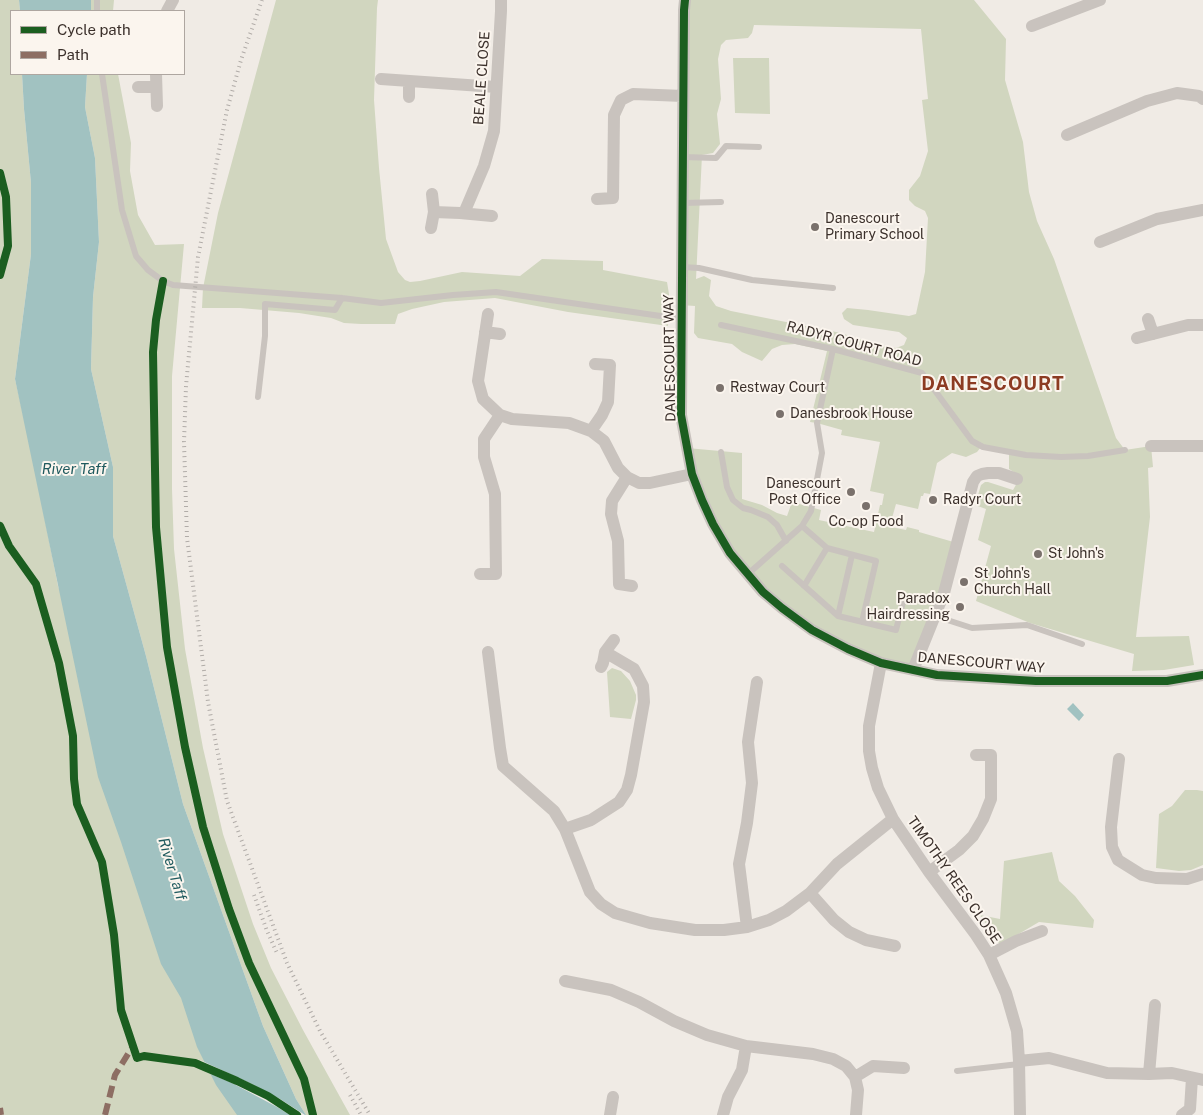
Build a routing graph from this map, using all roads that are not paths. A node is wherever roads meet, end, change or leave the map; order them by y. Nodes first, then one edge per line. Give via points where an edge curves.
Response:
1 (501, 0) edge
2 (685, 0) edge
3 (1100, 0) edge
4 (1032, 26) dead end
5 (102, 75) edge
6 (156, 75) edge
7 (381, 79) dead end
8 (409, 82) junction
9 (138, 87) dead end
10 (156, 87) junction
11 (496, 87) junction
12 (683, 96) junction
13 (409, 97) dead end
14 (1203, 99) edge
15 (157, 106) dead end
16 (1067, 135) dead end
17 (759, 147) dead end
18 (683, 157) junction
19 (432, 194) dead end
20 (597, 199) dead end
21 (720, 202) dead end
22 (683, 203) junction
23 (1203, 210) edge
24 (434, 212) junction
25 (464, 213) junction
26 (492, 216) dead end
27 (431, 228) dead end
28 (1100, 242) dead end
29 (682, 267) junction
30 (833, 288) dead end
31 (342, 298) junction
32 (488, 314) dead end
33 (681, 319) junction
34 (1148, 319) dead end
35 (721, 325) dead end
36 (1203, 325) edge
37 (485, 332) junction
38 (500, 334) dead end
39 (1153, 334) junction
40 (1137, 338) dead end
41 (833, 350) junction
42 (594, 364) dead end
43 (258, 397) dead end
44 (500, 415) junction
45 (591, 431) junction
46 (1151, 446) dead end
47 (1203, 446) edge
48 (1125, 450) dead end
49 (721, 452) dead end
50 (692, 474) junction
51 (627, 477) junction
52 (1017, 479) dead end
53 (802, 526) junction
54 (786, 541) junction
55 (827, 548) junction
56 (852, 555) junction
57 (782, 566) dead end
58 (480, 574) dead end
59 (748, 574) junction
60 (632, 586) dead end
61 (804, 586) junction
62 (904, 598) dead end
63 (838, 616) junction
64 (935, 616) junction
65 (862, 622) junction
66 (614, 640) dead end
67 (1082, 644) dead end
68 (488, 652) dead end
69 (605, 652) junction
70 (881, 663) junction
71 (600, 667) dead end
72 (913, 670) junction
73 (1203, 675) edge
74 (757, 682) dead end
75 (976, 755) dead end
76 (1119, 759) dead end
77 (893, 819) junction
78 (565, 829) junction
79 (929, 872) junction
80 (1203, 874) edge
81 (810, 893) junction
82 (747, 927) junction
83 (1042, 931) dead end
84 (895, 946) dead end
85 (989, 955) junction
86 (565, 981) dead end
87 (1155, 1005) dead end
88 (746, 1046) junction
89 (1019, 1063) junction
90 (904, 1068) dead end
91 (957, 1071) dead end
92 (1149, 1074) junction
93 (855, 1077) junction
94 (1197, 1079) edge
95 (613, 1097) dead end
96 (1191, 1113) edge
97 (610, 1115) edge
98 (723, 1115) edge
99 (856, 1115) edge
100 (1020, 1115) edge

1 - 11 street, BEALE CLOSE
2 - 12 street, DANESCOURT WAY
3 - 4 street
5 - 31 lane via 122,210 136,256 148,270 173,285
6 - 10 street
7 - 8 street
8 - 11 street
8 - 13 street
9 - 10 street
10 - 15 street
11 - 25 street, BEALE CLOSE via 494,131 484,166
12 - 18 street, DANESCOURT WAY
12 - 20 street via 633,94 621,100 614,115 613,198
14 - 16 street via 1177,93 1147,100
17 - 18 lane via 726,146 716,158
18 - 22 street, DANESCOURT WAY
19 - 24 street
21 - 22 lane
22 - 29 street, DANESCOURT WAY
23 - 28 street via 1157,219
24 - 25 street
24 - 27 street
25 - 26 street
29 - 30 lane via 752,280
29 - 33 street, DANESCOURT WAY
31 - 33 lane via 381,303 496,292
31 - 43 lane via 335,310 265,304
32 - 37 street
33 - 50 street, DANESCOURT WAY via 681,414
34 - 39 street
35 - 41 lane, RADYR COURT ROAD
36 - 39 street via 1188,325
37 - 38 street
37 - 44 street via 478,382 483,399
39 - 40 street
41 - 48 lane, RADYR COURT ROAD via 922,373 972,441 983,448 1061,457
41 - 53 lane via 817,423 822,453 811,511
42 - 45 street via 610,364 608,402
44 - 45 street via 512,419 569,423
44 - 58 street via 484,439 484,458 495,494 496,574
45 - 51 street via 604,441 618,468
46 - 47 street
49 - 54 lane via 727,487 733,500 743,508 768,517
50 - 51 street via 650,484
50 - 59 street, DANESCOURT WAY via 713,524 730,553
51 - 60 street via 612,501 611,514 618,541 619,584
52 - 64 street via 1001,468 977,476 973,482
53 - 54 lane
53 - 55 lane
54 - 59 lane
55 - 56 lane
55 - 61 lane
56 - 63 lane
56 - 65 lane via 876,561
57 - 61 lane
59 - 70 street, DANESCOURT WAY via 763,592 812,630
61 - 63 lane
62 - 65 lane via 896,630
63 - 65 lane
64 - 67 lane via 972,628 1027,625
64 - 72 street
66 - 69 street
68 - 78 street via 504,766 554,811
69 - 71 street
69 - 78 street via 634,669 643,686 644,702 631,775 619,802 591,820
70 - 72 street, DANESCOURT WAY
70 - 77 street, TIMOTHY REES CLOSE via 869,751 878,788
72 - 73 street, DANESCOURT WAY via 1055,681 1167,681
74 - 82 street via 748,742 752,783 739,864
75 - 79 street via 991,755 991,799 983,819 959,850
76 - 80 street via 1111,828 1112,847 1118,860 1149,877 1187,880
77 - 79 street, TIMOTHY REES CLOSE
77 - 81 street via 837,864
78 - 82 street via 590,892 600,904 615,913 650,924 695,930
79 - 85 street, TIMOTHY REES CLOSE
81 - 82 street via 786,911
81 - 84 street via 849,932 866,940
83 - 85 street
85 - 89 street, TIMOTHY REES CLOSE via 1006,993 1016,1031
86 - 88 street via 611,990 707,1035
87 - 92 street
88 - 93 street via 833,1059 846,1066
88 - 98 street via 742,1070
89 - 91 lane
89 - 92 street via 1049,1058 1107,1072
89 - 100 street, TIMOTHY REES CLOSE
90 - 93 street via 874,1066
92 - 94 street via 1172,1073
93 - 99 street via 858,1090
94 - 96 street
95 - 97 street

